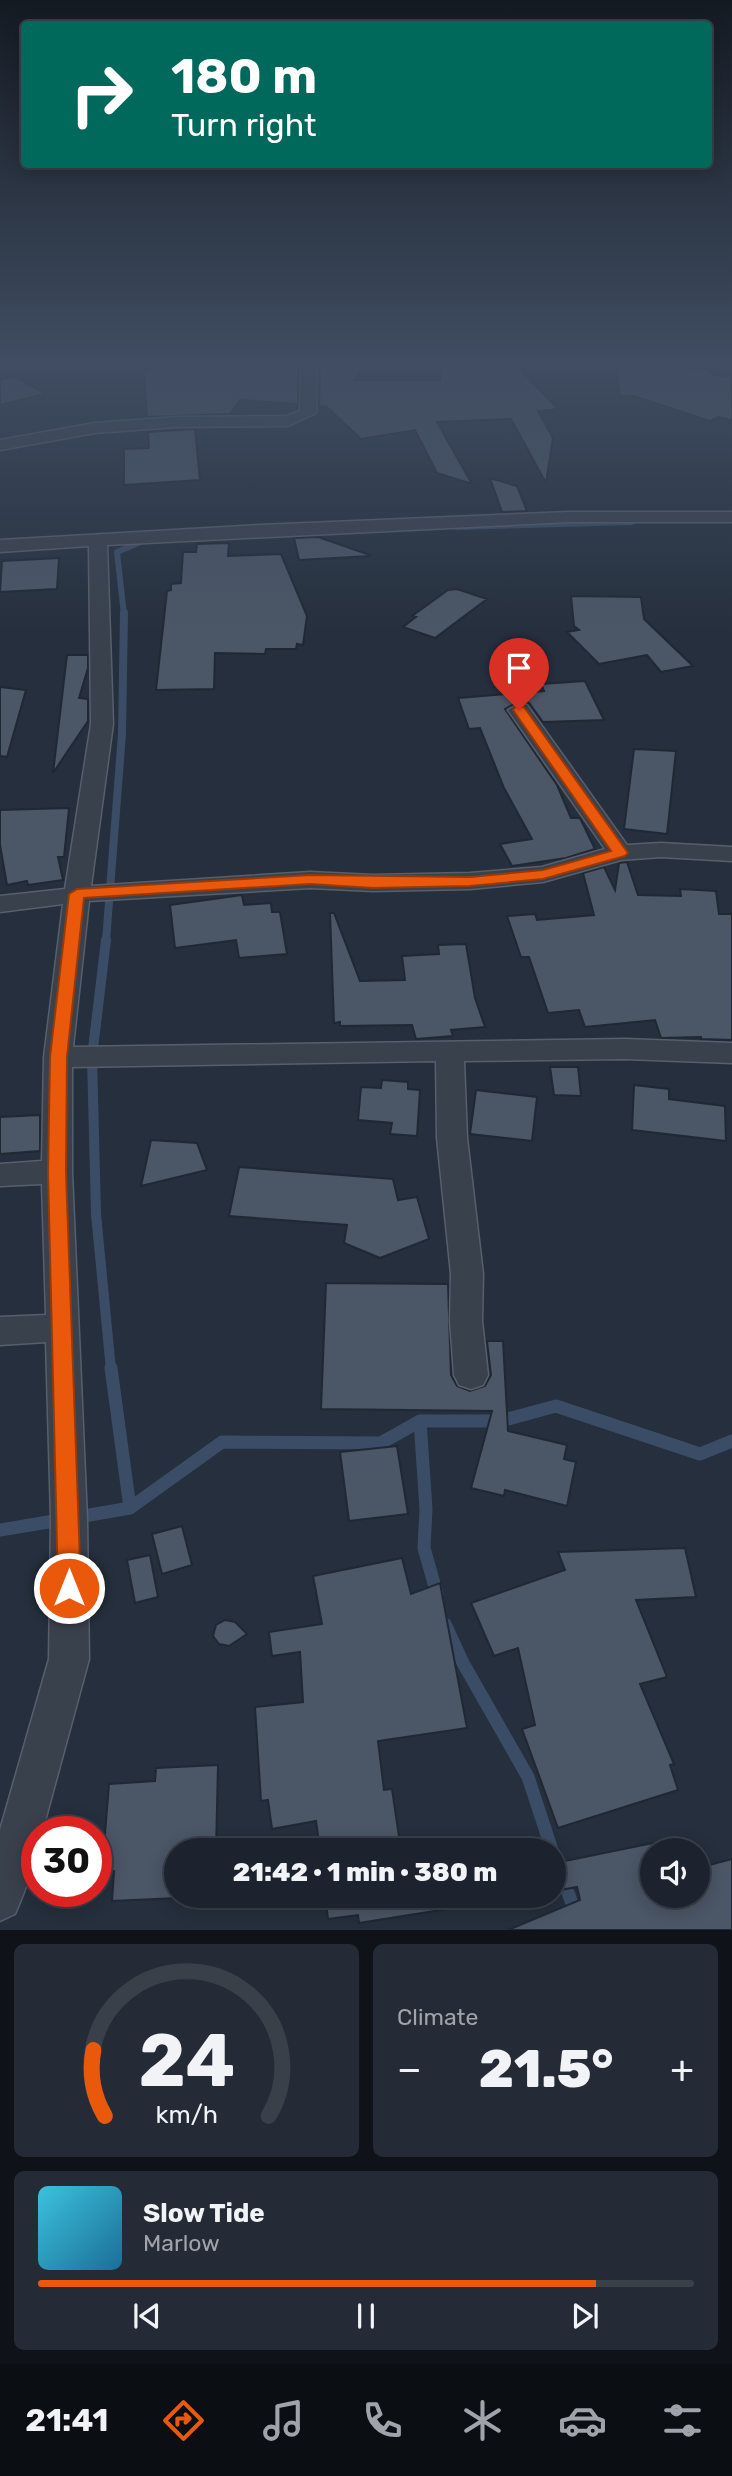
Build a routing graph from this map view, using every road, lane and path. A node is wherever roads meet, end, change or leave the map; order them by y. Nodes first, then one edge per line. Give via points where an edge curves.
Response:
1 (732, 517) edge
2 (98, 540) junction
3 (0, 546) edge
4 (519, 710) dead end
5 (620, 853) junction
6 (732, 854) edge
7 (77, 894) junction
8 (0, 904) edge
9 (450, 1053) junction
10 (732, 1053) edge
11 (58, 1057) junction
12 (57, 1172) junction
13 (0, 1175) edge
14 (63, 1328) junction
15 (0, 1331) edge
16 (471, 1375) dead end
17 (0, 1899) edge

1 - 2 street via 569,517
2 - 3 street
2 - 7 street via 102,724
4 - 5 street
5 - 6 street
5 - 7 street via 543,874 470,881 310,880
7 - 8 street
7 - 11 street
9 - 10 street via 625,1049
9 - 11 street
9 - 16 street via 452,1138 467,1274
11 - 12 street
12 - 13 street
12 - 14 street
14 - 15 street
14 - 17 street via 69,1658

